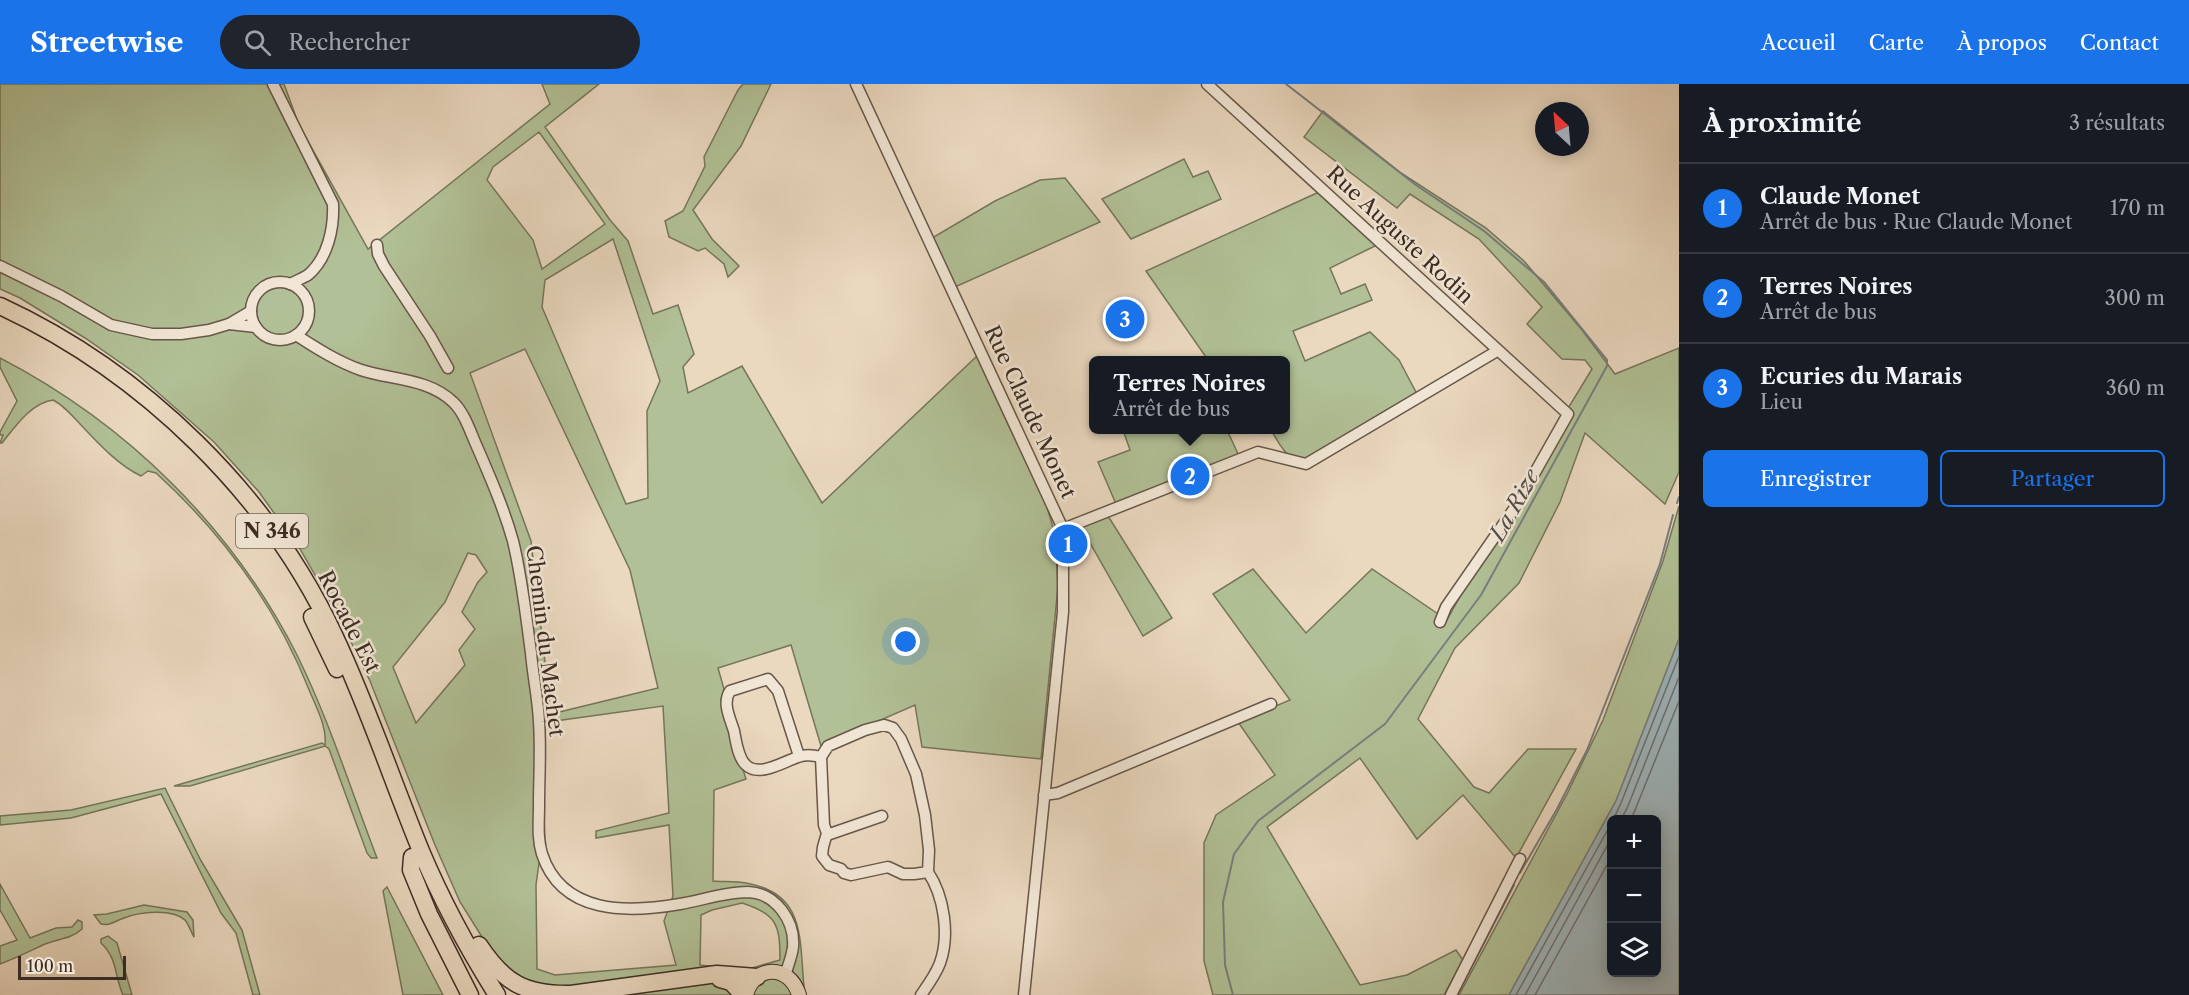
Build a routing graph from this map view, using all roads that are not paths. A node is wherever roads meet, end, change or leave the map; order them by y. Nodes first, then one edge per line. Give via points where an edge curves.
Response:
1 (273, 84) edge
2 (856, 84) edge
3 (1207, 84) edge
4 (377, 245) dead end
5 (0, 266) edge
6 (308, 274) junction
7 (290, 284) junction
8 (304, 295) junction
9 (0, 306) edge
10 (250, 311) junction
11 (0, 319) edge
12 (229, 324) junction
13 (304, 326) junction
14 (256, 327) junction
15 (296, 335) junction
16 (313, 346) junction
17 (1497, 351) junction
18 (447, 368) dead end
19 (1062, 529) junction
20 (1440, 622) dead end
21 (1271, 704) dead end
22 (799, 756) junction
23 (821, 757) junction
24 (1044, 795) junction
25 (882, 816) dead end
26 (827, 835) junction
27 (417, 855) junction
28 (1520, 859) dead end
29 (928, 872) junction
30 (785, 975) junction
31 (757, 977) junction
32 (470, 995) edge
33 (484, 995) edge
34 (497, 995) edge
35 (621, 995) edge
36 (744, 995) edge
37 (799, 995) edge
38 (921, 995) edge
39 (1024, 995) edge
40 (1451, 995) edge

1 - 6 street via 333,204 330,238
2 - 19 street, Rue Claude Monet
3 - 17 street, Rue Auguste Rodin
4 - 18 street via 384,266
5 - 12 street via 111,325 152,334 181,334
6 - 7 street
6 - 8 street
7 - 8 street
7 - 10 street via 263,287 256,293
8 - 13 street via 309,310
9 - 27 highway, Rocade Est / N 346 via 69,344 136,391 210,458 268,527 314,596 335,636 364,704
10 - 12 street
10 - 14 street
11 - 27 highway, Rocade Est / N 346 via 71,359 130,400 202,466 260,534 324,641
12 - 14 street
13 - 15 street
13 - 16 street
14 - 15 street via 278,340
15 - 16 street, Chemin du Machet
16 - 30 street, Chemin du Machet via 359,370 413,381 435,390 454,402 467,423 501,505 523,593 539,721 539,843 551,873 566,891 602,907 629,909 679,904 750,892 766,897 776,903 792,928 793,947
17 - 19 street via 1306,464 1257,452
17 - 20 street, Rue Auguste Rodin via 1568,414 1516,506
19 - 24 street, Rue Claude Monet via 1063,612
21 - 24 street via 1058,793
22 - 22 street via 764,769 745,765 725,702 730,691 768,679 778,691
22 - 23 street
23 - 26 street
23 - 29 street via 828,746 865,730 884,725 893,728 916,774 929,850
24 - 39 street, Rue Claude Monet
25 - 26 street
26 - 29 street via 822,856 844,873 888,867 903,873
27 - 31 highway via 434,865 489,961 521,988 552,995 702,975
27 - 32 highway via 411,870
27 - 33 highway, Rocade Est / N 346 via 450,938
27 - 34 highway, Rocade Est / N 346
28 - 40 street
29 - 38 street via 936,884 945,921 941,962
30 - 31 main road via 771,972
30 - 37 main road
31 - 36 main road
35 - 36 highway via 713,979 731,982

